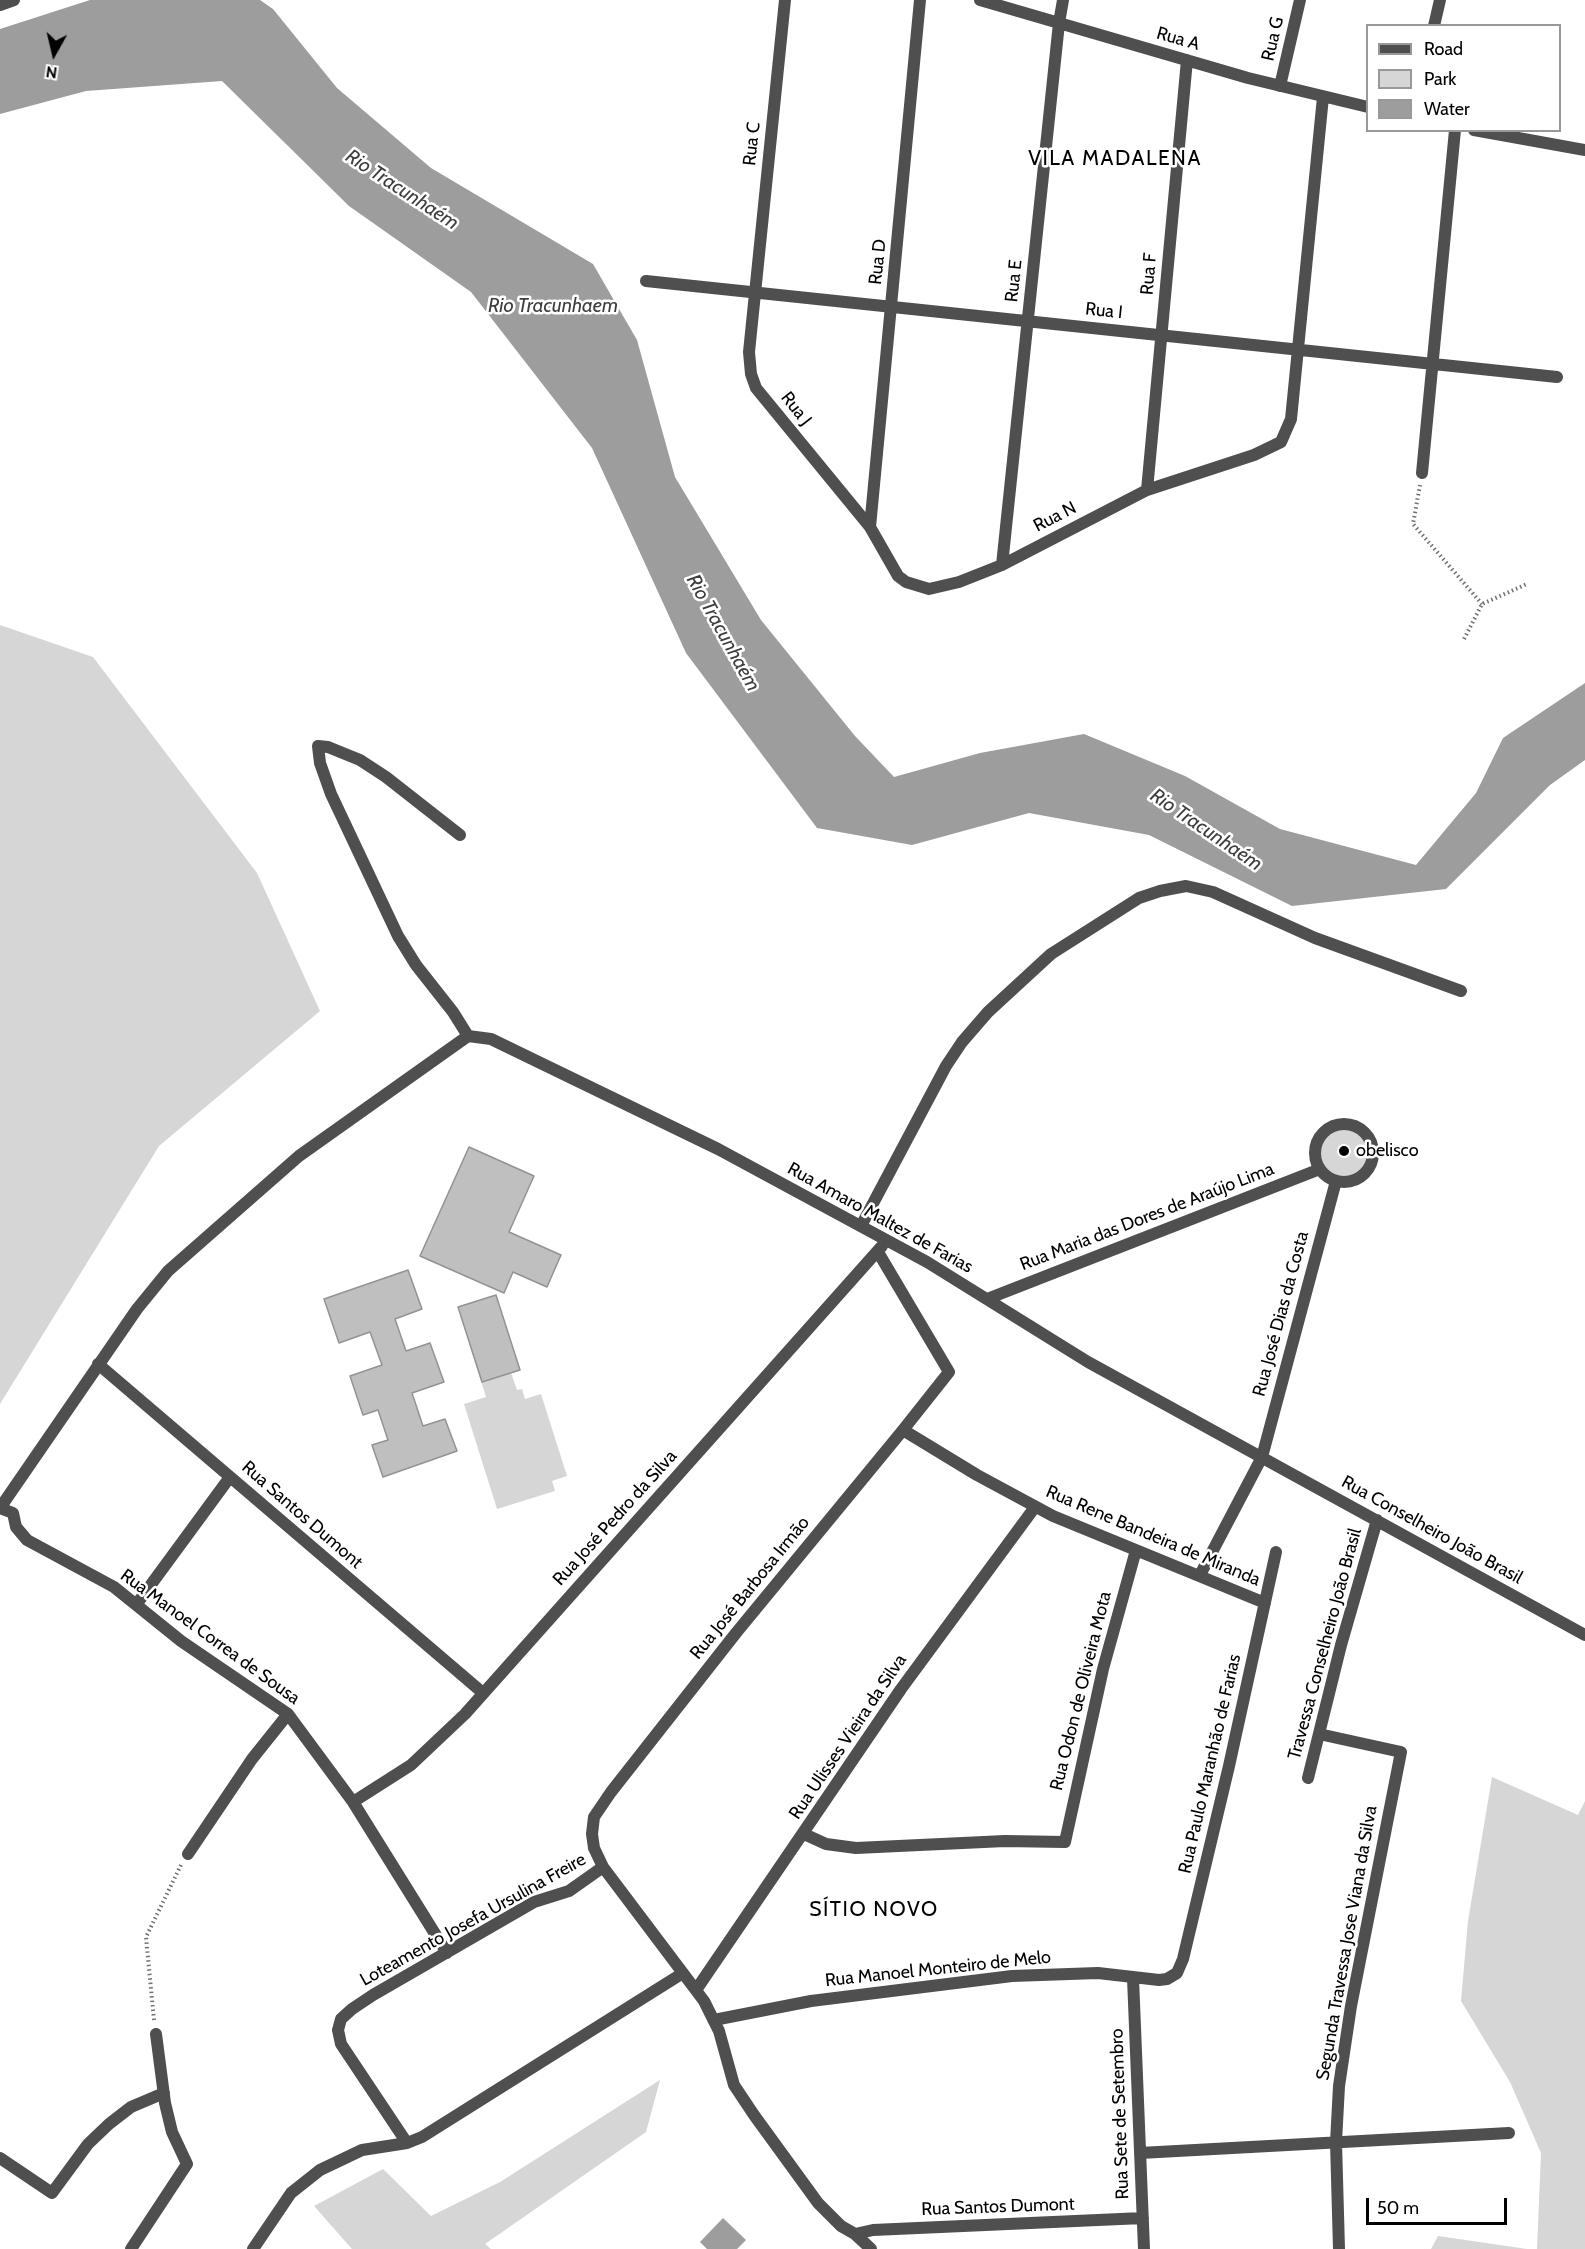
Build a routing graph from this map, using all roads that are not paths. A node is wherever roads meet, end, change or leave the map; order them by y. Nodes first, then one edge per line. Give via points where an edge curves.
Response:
1 (14, 0) edge
2 (784, 0) edge
3 (920, 0) edge
4 (980, 0) edge
5 (1064, 0) edge
6 (1300, 0) edge
7 (1440, 0) edge
8 (0, 5) edge
9 (1059, 23) junction
10 (1434, 24) edge
11 (1187, 60) junction
12 (1280, 86) junction
13 (1323, 97) junction
14 (1366, 107) edge
15 (1455, 132) edge
16 (1485, 132) edge
17 (1585, 150) edge
18 (646, 281) dead end
19 (754, 292) junction
20 (892, 307) junction
21 (1028, 321) junction
22 (1161, 335) junction
23 (1299, 350) junction
24 (1433, 364) junction
25 (1557, 377) dead end
26 (1422, 472) road end
27 (1147, 490) junction
28 (870, 527) junction
29 (1002, 565) junction
30 (459, 835) dead end
31 (1461, 991) dead end
32 (468, 1036) junction
33 (1320, 1169) junction
34 (1336, 1181) junction
35 (861, 1226) junction
36 (887, 1240) junction
37 (878, 1252) junction
38 (987, 1299) junction
39 (98, 1364) junction
40 (903, 1430) junction
41 (1262, 1457) junction
42 (230, 1477) junction
43 (1035, 1507) junction
44 (1377, 1520) junction
45 (1136, 1550) junction
46 (1276, 1552) dead end
47 (1200, 1575) junction
48 (1264, 1603) junction
49 (136, 1605) junction
50 (1585, 1635) edge
51 (483, 1693) junction
52 (288, 1714) junction
53 (1319, 1734) junction
54 (1308, 1778) dead end
55 (353, 1802) junction
56 (804, 1834) junction
57 (188, 1854) road end
58 (603, 1867) junction
59 (447, 1953) junction
60 (683, 1973) junction
61 (1133, 1978) junction
62 (1167, 1979) joint
63 (696, 1990) junction
64 (714, 2020) junction
65 (156, 2034) road end
66 (164, 2093) junction
67 (1509, 2133) dead end
68 (1336, 2142) junction
69 (407, 2143) junction
70 (1140, 2153) junction
71 (0, 2158) edge
72 (1143, 2218) junction
73 (855, 2234) junction
74 (131, 2249) edge
75 (253, 2249) edge
76 (871, 2249) edge
77 (1144, 2249) edge
78 (1339, 2249) edge

1 - 8 street
2 - 19 street, Rua C
3 - 20 street, Rua D
4 - 9 street, Rua A
5 - 9 street, Rua E
6 - 12 street, Rua G
7 - 10 street
9 - 11 street, Rua A
9 - 21 street, Rua E
11 - 12 street, Rua A
11 - 22 street, Rua F
12 - 13 street, Rua A
13 - 14 street, Rua A
13 - 23 street
15 - 24 street
16 - 17 street
18 - 19 street, Rua I
19 - 20 street, Rua I
19 - 28 street, Rua J via 749,363 756,388
20 - 21 street, Rua I
20 - 28 street, Rua D
21 - 22 street, Rua I
21 - 29 street, Rua E
22 - 23 street, Rua I
22 - 27 street, Rua F
23 - 24 street, Rua I
23 - 27 street, Rua N via 1291,419 1281,442 1254,455
24 - 25 street, Rua I
24 - 26 street
27 - 29 street, Rua N
28 - 29 street, Rua N via 898,576 916,586 943,587
30 - 32 street via 360,760 318,746 331,794 398,936
31 - 35 street via 1315,938 1213,892 1186,886 1139,898 1051,954 988,1012 962,1042
32 - 35 street, Rua Amaro Maltez de Farias via 491,1039 718,1149
32 - 39 street via 299,1156 168,1270
33 - 34 street
33 - 34 street via 1315,1149 1324,1132 1343,1124 1361,1129 1372,1143 1372,1162 1362,1176
33 - 38 street, Rua Maria das Dores de Araújo Lima
34 - 41 street, Rua José Dias da Costa
35 - 36 street, Rua Amaro Maltez de Farias
36 - 37 street, Rua José Pedro da Silva
36 - 38 street, Rua Amaro Maltez de Farias
37 - 40 street, Rua José Barbosa Irmão via 949,1372
37 - 51 street, Rua José Pedro da Silva
38 - 41 street, Rua Amaro Maltez de Farias via 1089,1362
39 - 42 street, Rua Santos Dumont
39 - 49 street, Rua Manoel Correa de Sousa via 0,1508 14,1513 16,1527 27,1540 114,1587
40 - 43 street, Rua Rene Bandeira de Miranda
40 - 58 street, Rua José Barbosa Irmão via 736,1633 594,1816 594,1848
41 - 44 street, Rua Conselheiro João Brasil
41 - 47 street, Rua José Dias da Costa
42 - 49 street
42 - 51 street, Rua Santos Dumont
43 - 45 street, Rua Rene Bandeira de Miranda
43 - 56 street, Rua Ulisses Vieira da Silva via 901,1689
44 - 50 street, Rua Conselheiro João Brasil
44 - 53 street, Travessa Conselheiro João Brasil
45 - 47 street, Rua Rene Bandeira de Miranda
45 - 56 street, Rua Odon de Oliveira Mota via 1102,1669 1065,1842 856,1848 826,1844
46 - 48 street, Rua Paulo Maranhão de Farias
47 - 48 street, Rua Rene Bandeira de Miranda
48 - 62 street, Rua Paulo Maranhão de Farias via 1183,1959 1177,1973
49 - 52 street, Rua Manoel Correa de Sousa
51 - 55 street, Rua José Pedro da Silva via 411,1765
52 - 55 street, Rua Manoel Correa de Sousa
52 - 57 street via 252,1759
53 - 54 street, Travessa Conselheiro João Brasil
53 - 68 street, Segunda Travessa Jose Viana da Silva via 1401,1752 1351,2006 1339,2086
55 - 59 street, Rua Manoel Correa de Sousa
56 - 63 street, Rua Ulisses Vieira da Silva
58 - 59 street, Loteamento Josefa Ursulina Freire via 569,1890 534,1902
58 - 60 street
59 - 69 street, Loteamento Josefa Ursulina Freire via 352,2009 341,2019 338,2030 341,2044
60 - 63 street
60 - 69 street
61 - 62 street, Rua Manoel Monteiro de Melo
61 - 64 street, Rua Manoel Monteiro de Melo via 1098,1973 1012,1976 812,2001
61 - 70 street, Rua Sete de Setembro
63 - 64 street
64 - 73 street via 734,2085 818,2203
65 - 66 street
66 - 71 street via 131,2107 109,2124 88,2144 52,2193
66 - 74 street via 172,2132 186,2164
67 - 68 street
68 - 70 street
68 - 78 street, Segunda Travessa Jose Viana da Silva
69 - 75 street via 362,2150 321,2170 291,2193
70 - 72 street, Rua Sete de Setembro
72 - 73 street, Rua Santos Dumont
72 - 77 street, Rua Sete de Setembro
73 - 76 street

